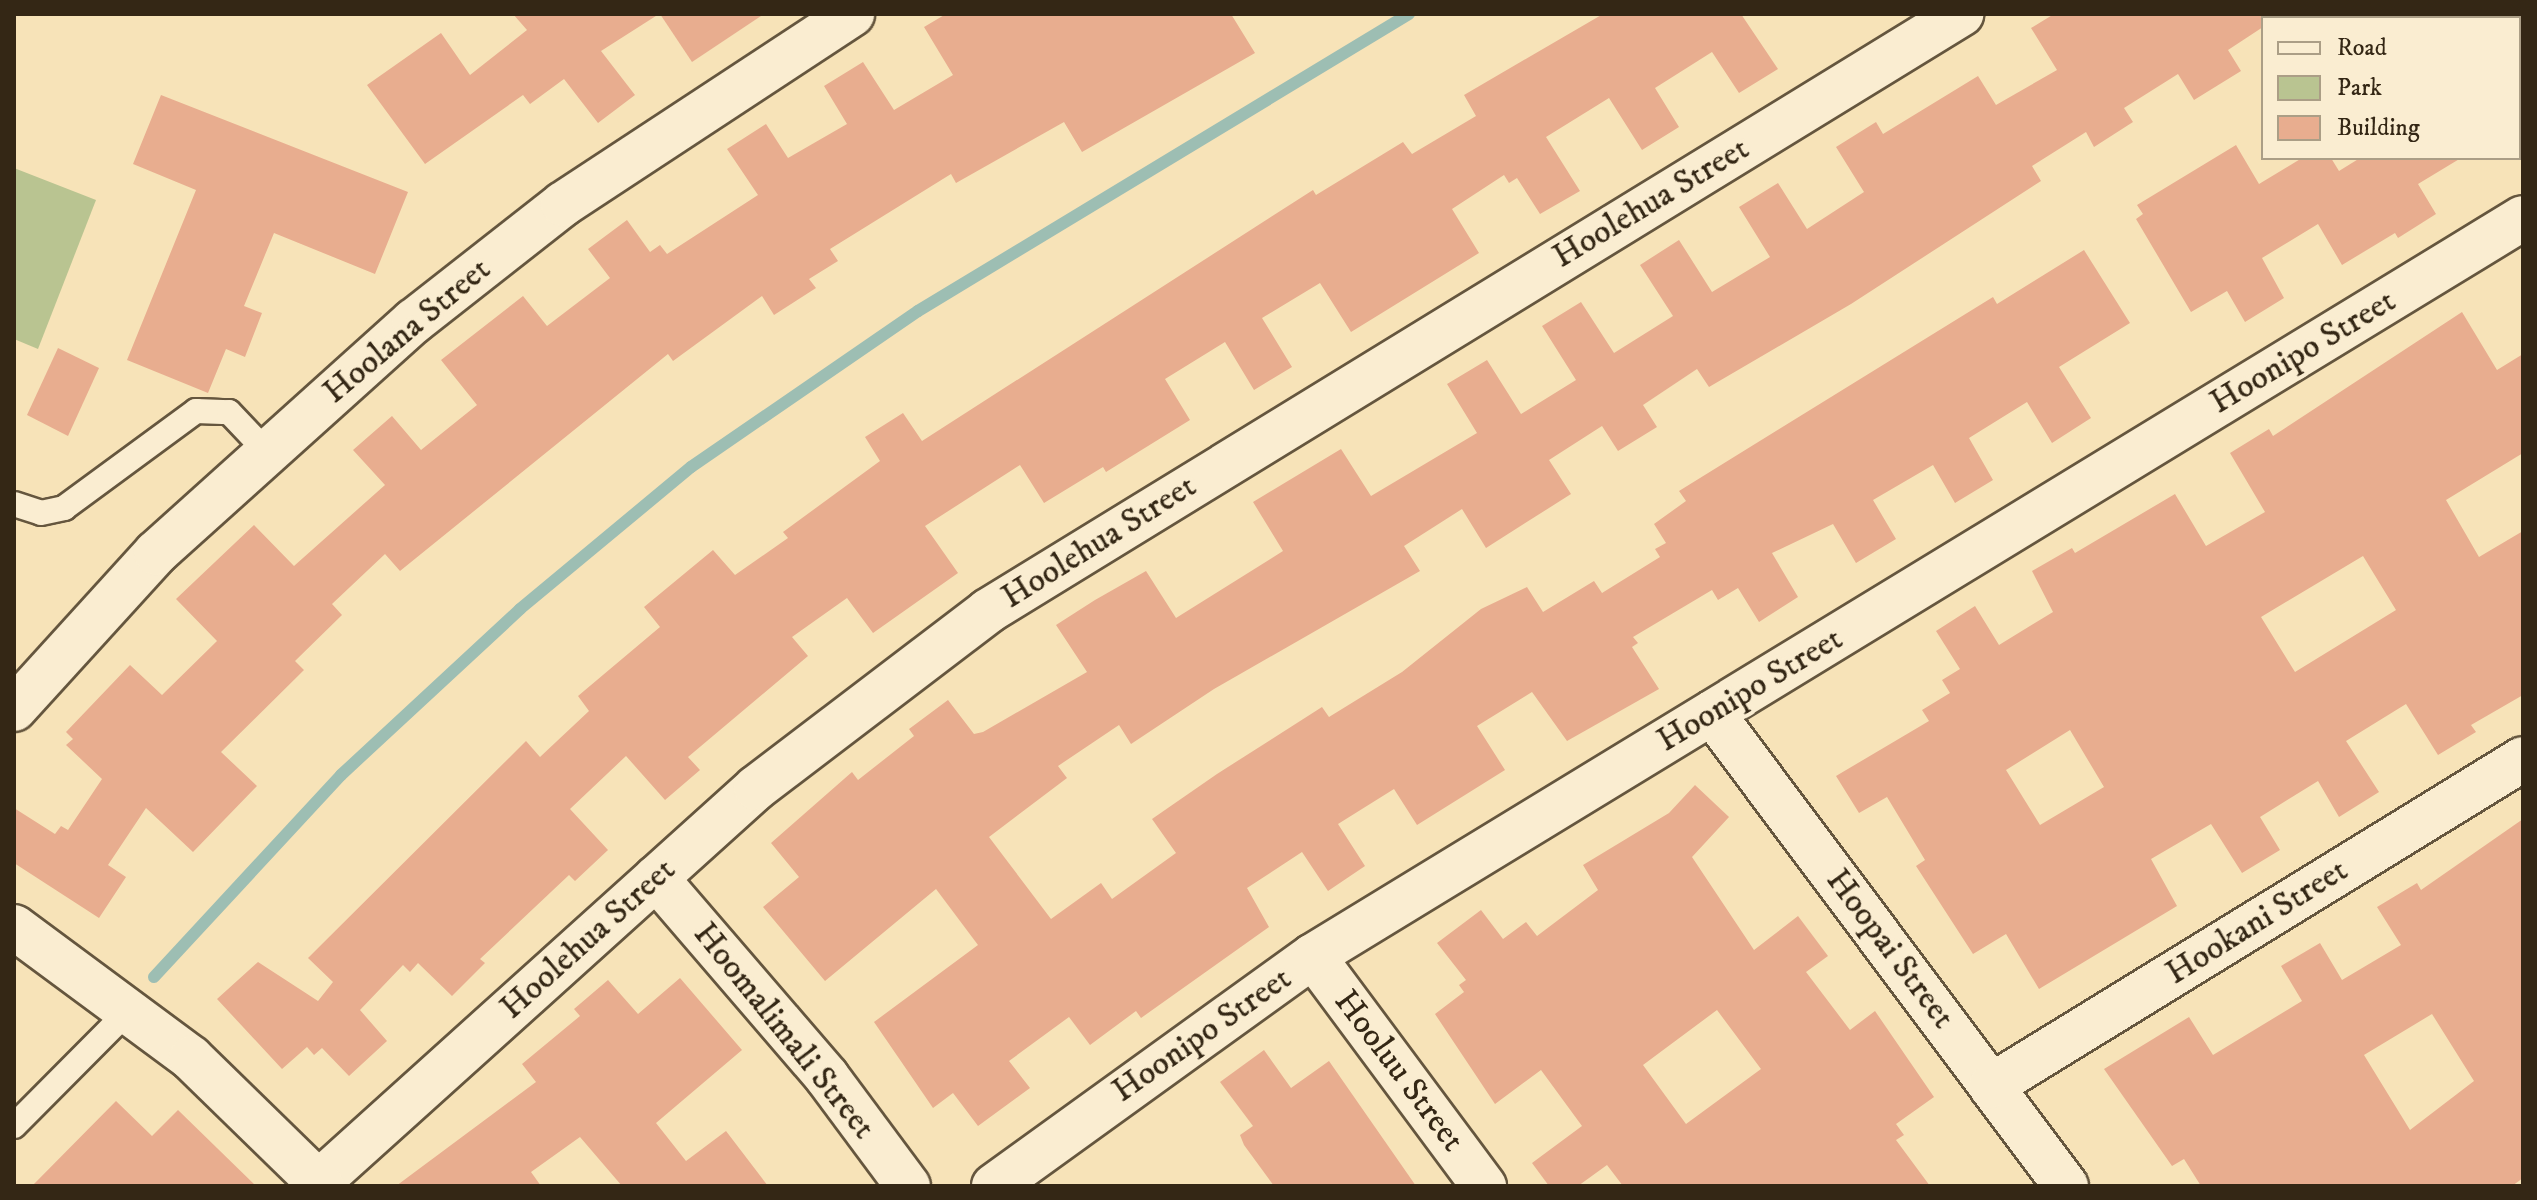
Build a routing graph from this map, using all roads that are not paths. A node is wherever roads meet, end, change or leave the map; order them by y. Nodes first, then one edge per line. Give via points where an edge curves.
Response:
1 (852, 14) edge
2 (1961, 14) edge
3 (2523, 218) edge
4 (265, 450) junction
5 (14, 504) edge
6 (14, 709) edge
7 (1712, 713) junction
8 (2523, 759) edge
9 (656, 878) junction
10 (14, 927) edge
11 (1313, 956) junction
12 (130, 1009) junction
13 (1991, 1086) junction
14 (14, 1126) edge
15 (320, 1184) edge
16 (908, 1186) edge
17 (994, 1186) edge
18 (1484, 1186) edge
19 (2066, 1186) edge

1 - 4 street, Hoolana Street via 563,204 414,321
2 - 9 street, Hoolehua Street via 988,611 858,705
3 - 7 street, Hoonipo Street
4 - 5 lane via 229,412 196,411 64,508 41,513
4 - 6 street, Hoolana Street via 86,623
7 - 11 street, Hoonipo Street
7 - 13 street, Hoopai Street
8 - 13 street, Hookani Street
9 - 15 street, Hoolehua Street
9 - 16 street, Hoomalimali Street via 797,1041
10 - 12 street
11 - 17 street, Hoonipo Street
11 - 18 street, Hooluu Street
12 - 14 lane
12 - 15 street
13 - 19 street, Hoopai Street

